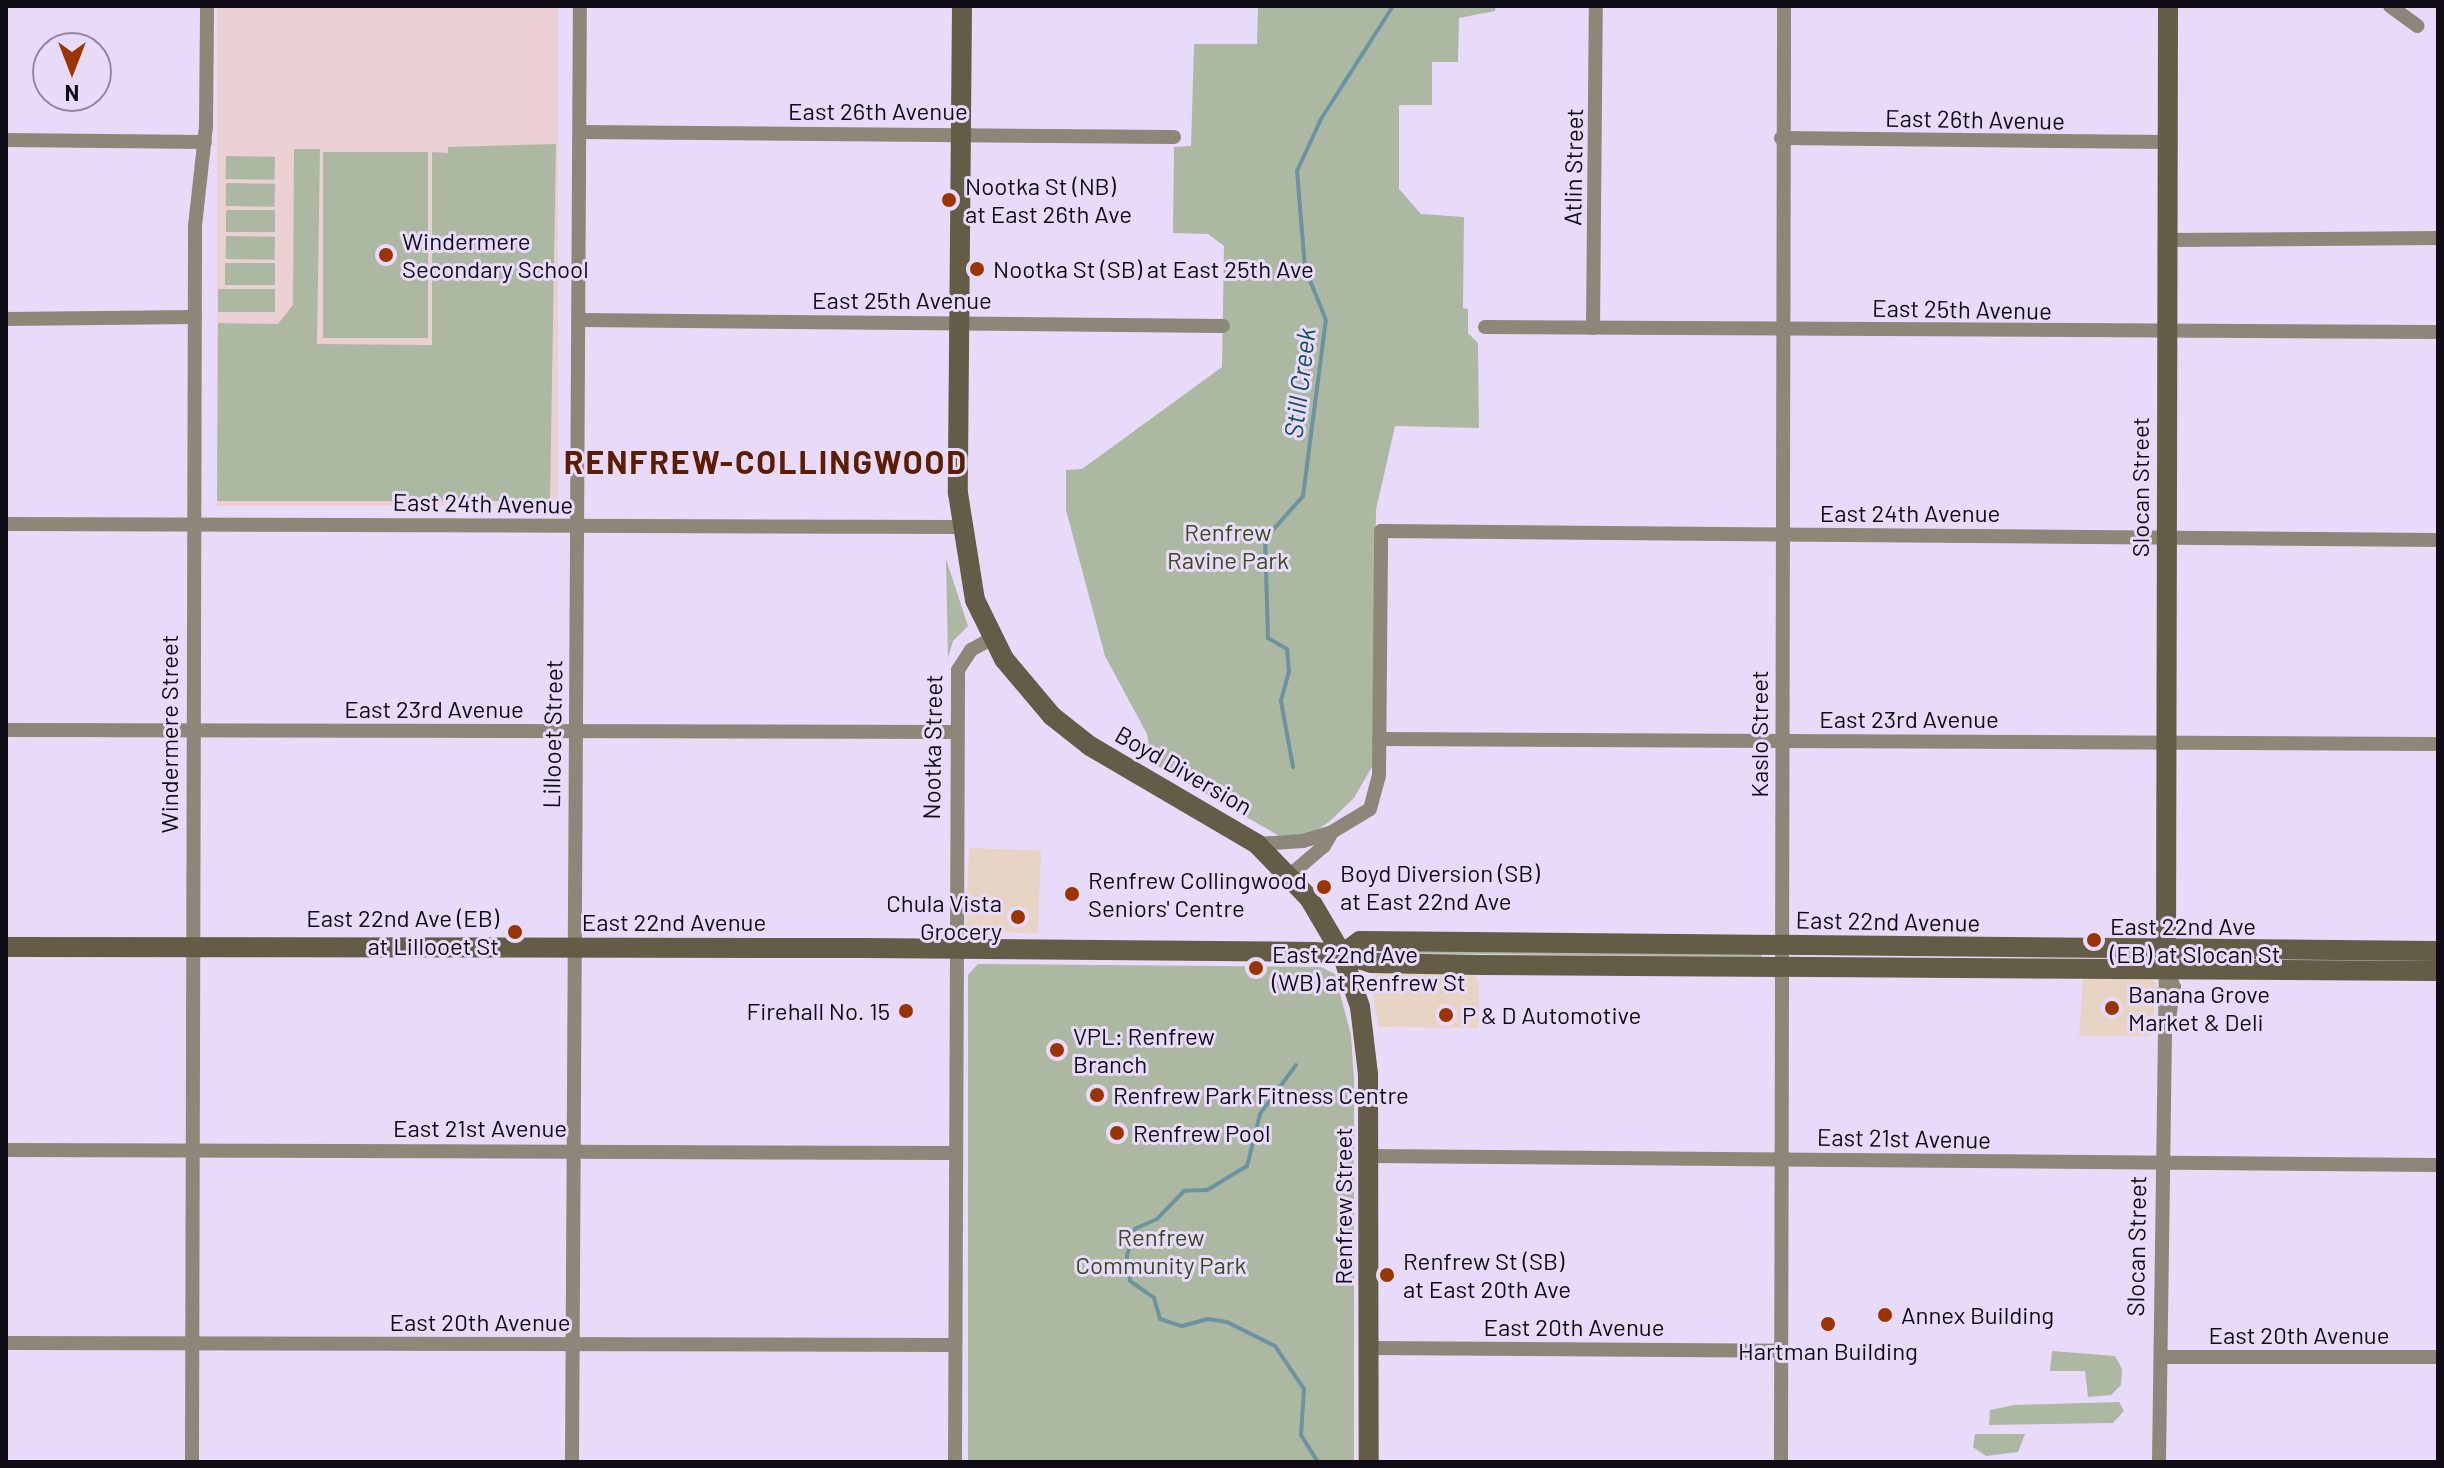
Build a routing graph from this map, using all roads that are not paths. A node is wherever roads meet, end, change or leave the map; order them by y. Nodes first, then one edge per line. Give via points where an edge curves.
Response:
1 (207, 6) edge
2 (580, 6) edge
3 (962, 6) edge
4 (1596, 6) edge
5 (1784, 6) edge
6 (2168, 6) edge
7 (2390, 6) edge
8 (2418, 26) dead end
9 (581, 132) junction
10 (960, 133) junction
11 (1174, 137) dead end
12 (1781, 138) junction
13 (6, 140) edge
14 (205, 142) junction
15 (2168, 142) junction
16 (2438, 238) edge
17 (2167, 240) junction
18 (195, 317) junction
19 (6, 319) edge
20 (580, 320) junction
21 (960, 322) junction
22 (1223, 326) dead end
23 (1485, 327) dead end
24 (1593, 328) junction
25 (1781, 329) junction
26 (2438, 332) edge
27 (2167, 333) junction
28 (192, 523) junction
29 (6, 524) edge
30 (576, 526) junction
31 (960, 527) junction
32 (1781, 534) junction
33 (2166, 539) junction
34 (2438, 540) edge
35 (991, 639) junction
36 (193, 729) junction
37 (6, 730) edge
38 (573, 731) junction
39 (957, 732) junction
40 (1379, 739) junction
41 (1780, 740) junction
42 (2165, 744) junction
43 (2438, 744) edge
44 (1332, 832) junction
45 (1257, 844) junction
46 (1290, 875) junction
47 (1784, 946) junction
48 (6, 947) edge
49 (191, 947) junction
50 (573, 948) junction
51 (955, 949) junction
52 (2438, 951) edge
53 (1342, 954) junction
54 (2166, 960) junction
55 (1784, 968) junction
56 (2438, 971) edge
57 (6, 1150) edge
58 (194, 1150) junction
59 (572, 1150) junction
60 (953, 1153) junction
61 (1369, 1156) junction
62 (1781, 1159) junction
63 (2162, 1165) junction
64 (2438, 1165) edge
65 (6, 1343) edge
66 (193, 1344) junction
67 (572, 1345) junction
68 (954, 1345) junction
69 (1369, 1348) junction
70 (1780, 1351) junction
71 (2161, 1357) junction
72 (2438, 1357) edge
73 (192, 1462) edge
74 (572, 1462) edge
75 (955, 1462) edge
76 (1369, 1462) edge
77 (1781, 1462) edge
78 (2159, 1462) edge

1 - 14 street, Windermere Street
2 - 9 street, Lillooet Street
3 - 10 street
4 - 24 street, Atlin Street
5 - 12 street, Kaslo Street
6 - 15 street, Slocan Street
7 - 8 street
9 - 10 street, East 26th Avenue
9 - 20 street, Lillooet Street
10 - 11 street, East 26th Avenue
10 - 21 street
12 - 15 street, East 26th Avenue
12 - 25 street, Kaslo Street
13 - 14 street
14 - 18 street, Windermere Street via 195,226
15 - 17 street, Slocan Street
16 - 17 street
17 - 27 street, Slocan Street
18 - 19 street
18 - 28 street, Windermere Street
20 - 21 street, East 25th Avenue
20 - 30 street, Lillooet Street
21 - 22 street, East 25th Avenue
21 - 31 street
23 - 24 street, East 25th Avenue
24 - 25 street, East 25th Avenue
25 - 27 street, East 25th Avenue
25 - 32 street, Kaslo Street
26 - 27 street, East 25th Avenue
27 - 33 street, Slocan Street
28 - 29 street, East 24th Avenue
28 - 30 street, East 24th Avenue
28 - 36 street, Windermere Street
30 - 31 street, East 24th Avenue
30 - 38 street, Lillooet Street
31 - 35 street via 975,600
32 - 33 street, East 24th Avenue
32 - 40 street, East 24th Avenue via 1381,531
32 - 41 street, Kaslo Street
33 - 34 street, East 24th Avenue
33 - 42 street, Slocan Street
35 - 39 street, Nootka Street via 971,650 958,670
35 - 45 street, Boyd Diversion via 1033,696 1074,734
36 - 37 street, East 23rd Avenue
36 - 38 street, East 23rd Avenue
36 - 49 street, Windermere Street
38 - 39 street, East 23rd Avenue
38 - 50 street, Lillooet Street
39 - 51 street, Nootka Street
40 - 41 street, East 23rd Avenue
40 - 44 street via 1379,776 1370,809
41 - 42 street, East 23rd Avenue
41 - 47 street, Kaslo Street
42 - 43 street, East 23rd Avenue
42 - 54 street, Slocan Street
44 - 45 street via 1303,841
44 - 46 street via 1324,846
45 - 46 street, Boyd Diversion
46 - 53 street, Boyd Diversion via 1324,917
47 - 53 street, East 22nd Avenue via 1360,941
47 - 54 street, East 22nd Avenue
47 - 55 street, Kaslo Street
48 - 49 street, East 22nd Avenue
49 - 50 street, East 22nd Avenue
49 - 58 street, Windermere Street
50 - 51 street, East 22nd Avenue
50 - 59 street, Lillooet Street
51 - 53 street, East 22nd Avenue
51 - 60 street, Nootka Street
52 - 54 street, East 22nd Avenue
53 - 55 street, East 22nd Avenue via 1371,963
53 - 61 street, Renfrew Street via 1353,979 1366,1046
54 - 55 street, East 22nd Avenue
54 - 56 street, East 22nd Avenue
54 - 63 street, Slocan Street
55 - 62 street, Kaslo Street
57 - 58 street, East 21st Avenue
58 - 59 street, East 21st Avenue
58 - 66 street, Windermere Street
59 - 60 street, East 21st Avenue
59 - 67 street, Lillooet Street
60 - 68 street, Nootka Street
61 - 62 street, East 21st Avenue
61 - 69 street, Renfrew Street
62 - 63 street, East 21st Avenue
62 - 70 street, Kaslo Street
63 - 64 street, East 21st Avenue
63 - 71 street, Slocan Street
65 - 66 street, East 20th Avenue
66 - 67 street, East 20th Avenue
66 - 73 street, Windermere Street
67 - 68 street, East 20th Avenue
67 - 74 street, Lillooet Street
68 - 75 street, Nootka Street
69 - 70 street, East 20th Avenue
69 - 76 street, Renfrew Street
70 - 77 street, Kaslo Street
71 - 72 street, East 20th Avenue
71 - 78 street, Slocan Street

